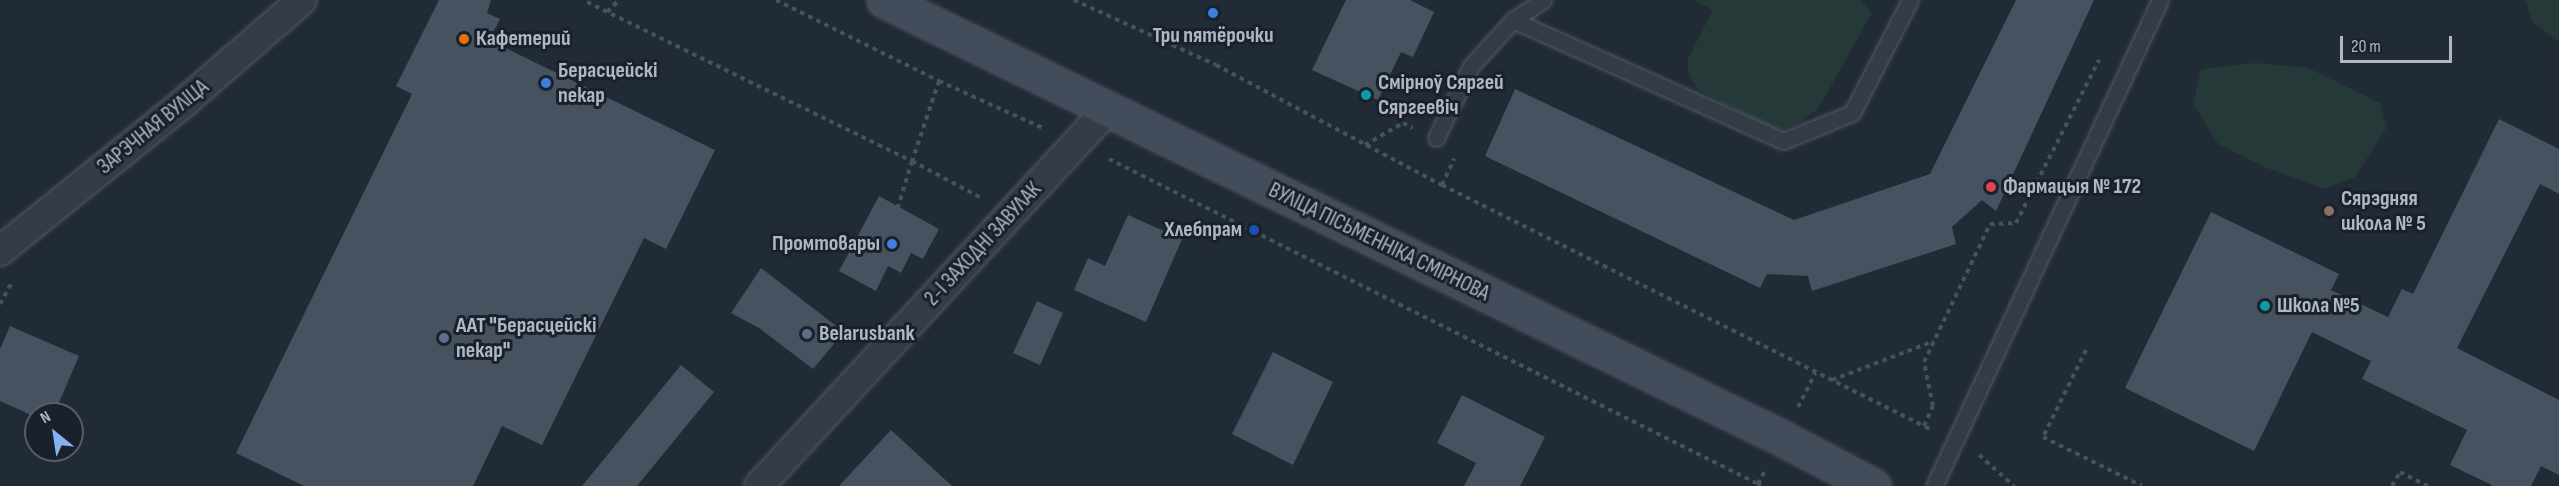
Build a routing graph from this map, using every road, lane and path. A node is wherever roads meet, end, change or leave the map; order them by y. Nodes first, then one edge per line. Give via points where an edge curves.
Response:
1 (302, 0) edge
2 (619, 0) edge
3 (776, 0) edge
4 (884, 0) edge
5 (1074, 0) edge
6 (1543, 0) edge
7 (1910, 0) edge
8 (2160, 0) edge
9 (587, 2) dead end
10 (607, 12) junction
11 (1513, 20) junction
12 (2103, 53) dead end
13 (939, 81) junction
14 (1109, 108) junction
15 (1436, 138) dead end
16 (1077, 143) junction
17 (912, 160) junction
18 (898, 207) dead end
19 (974, 207) dead end
20 (0, 251) edge
21 (1935, 340) junction
22 (2086, 350) dead end
23 (1831, 381) junction
24 (1924, 426) junction
25 (1955, 441) junction
26 (1838, 478) edge
27 (1758, 484) edge
28 (759, 486) edge
29 (1873, 486) edge
30 (1934, 486) edge
31 (2014, 486) edge
32 (2142, 486) edge
33 (2392, 486) edge
34 (2428, 486) edge

1 - 20 street, ЗАРЭЧНАЯ ВУЛІЦА via 188,100
2 - 10 path
3 - 13 path
4 - 14 main road, ВУЛІЦА ПІСЬМЕННІКА СМІРНОВА
5 - 23 path via 1216,65 1442,185
6 - 11 lane
7 - 11 lane via 1852,113 1783,141
8 - 25 lane
9 - 10 path
10 - 17 path
11 - 15 lane via 1471,66
12 - 21 path via 2016,222 1990,224
13 - 16 path
13 - 17 path
14 - 16 street, 2-І ЗАХОДНІ ЗАВУЛАК
14 - 26 main road, ВУЛІЦА ПІСЬМЕННІКА СМІРНОВА
16 - 27 path
16 - 28 street, 2-І ЗАХОДНІ ЗАВУЛАК
17 - 18 path
17 - 19 path via 982,198
21 - 23 path
21 - 24 path via 1924,362 1933,406
22 - 32 path via 2043,437
23 - 24 path
24 - 25 path
25 - 30 lane
25 - 31 path via 1977,452
26 - 29 main road, ВУЛІЦА ПІСЬМЕННІКА СМІРНОВА
33 - 34 path via 2400,472

